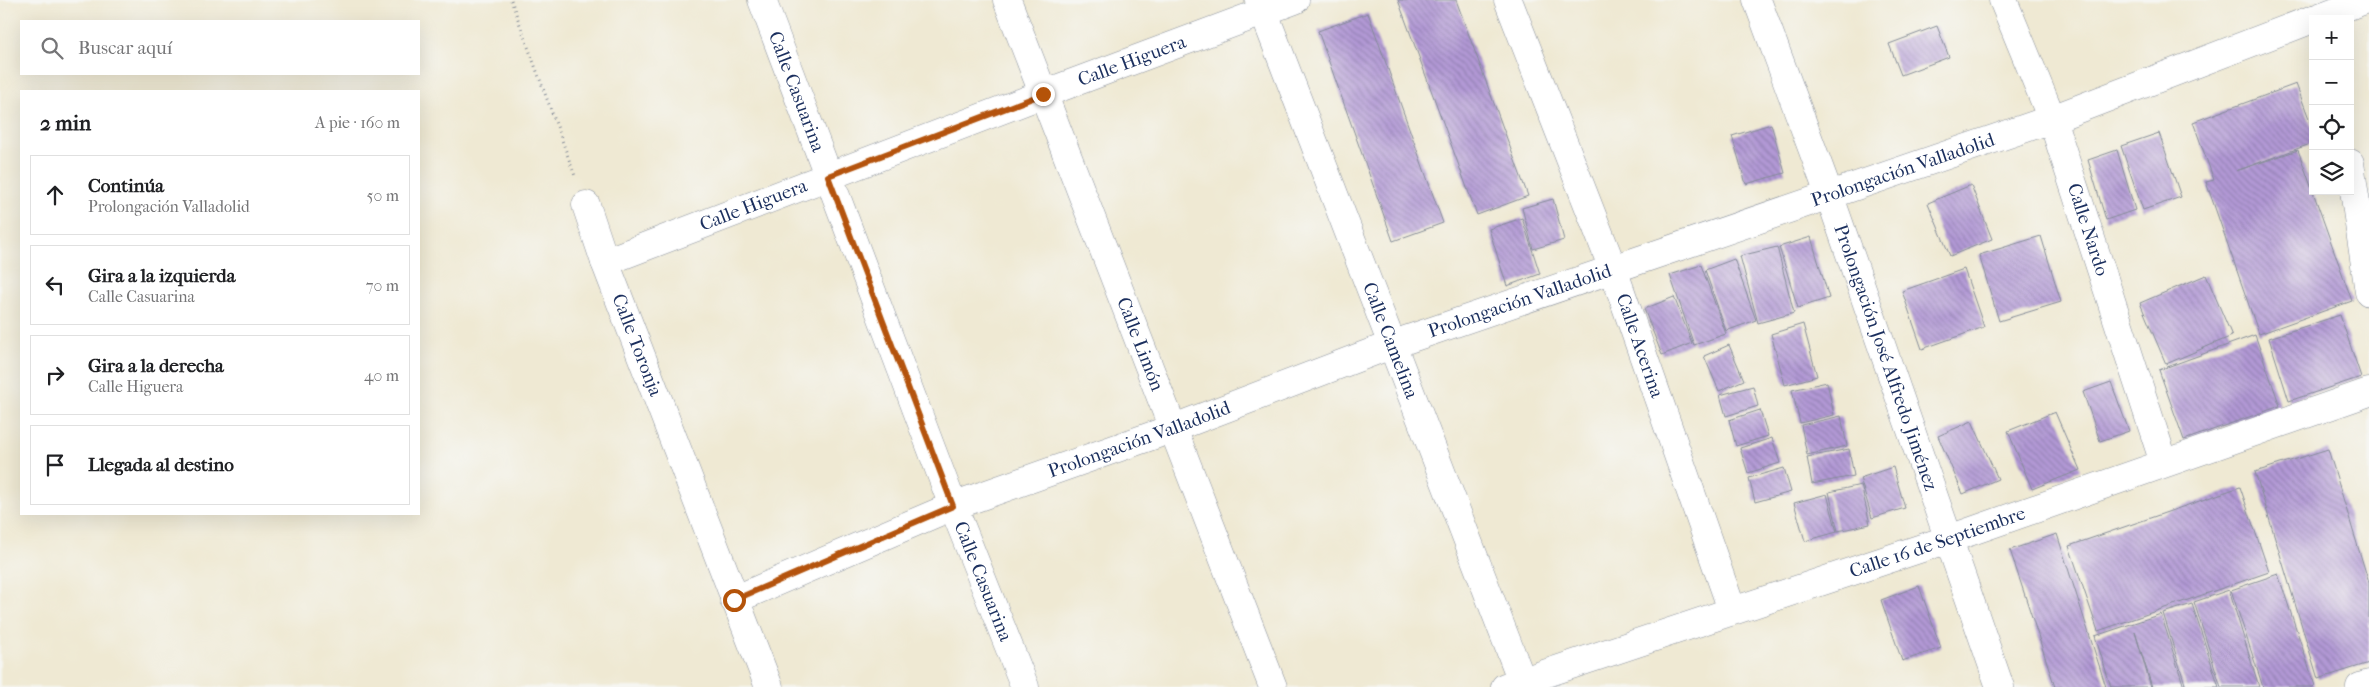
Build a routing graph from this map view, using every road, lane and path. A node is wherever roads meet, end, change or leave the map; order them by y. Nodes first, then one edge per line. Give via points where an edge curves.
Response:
1 (511, 0) edge
2 (762, 0) edge
3 (1007, 0) edge
4 (1295, 0) edge
5 (1508, 0) edge
6 (1757, 0) edge
7 (2003, 0) edge
8 (2364, 0) edge
9 (1261, 5) edge
10 (2322, 14) edge
11 (1043, 94) junction
12 (2052, 119) junction
13 (828, 176) junction
14 (2354, 190) edge
15 (1829, 194) junction
16 (586, 205) joint
17 (605, 262) junction
18 (1613, 269) junction
19 (2369, 292) edge
20 (1391, 345) junction
21 (2369, 392) edge
22 (1174, 428) junction
23 (2164, 463) junction
24 (953, 506) junction
25 (1949, 539) junction
26 (734, 600) junction
27 (1732, 610) junction
28 (1514, 684) edge
29 (2369, 684) edge
30 (769, 687) edge
31 (1025, 687) edge
32 (1273, 687) edge
33 (2000, 687) edge
34 (2360, 687) edge

1 - 16 path
2 - 13 street, Calle Casuarina
3 - 11 street, Calle Limón
4 - 9 street, Calle Higuera
5 - 18 street, Calle Acerina
6 - 15 street, Prolongación José Alfredo Jiménez
7 - 12 street, Calle Nardo
8 - 10 street, Prolongación Valladolid
9 - 11 street, Calle Higuera
9 - 20 street, Calle Camelina
10 - 12 street, Prolongación Valladolid
11 - 13 street, Calle Higuera
11 - 22 street, Calle Limón
12 - 15 street, Prolongación Valladolid
12 - 23 street, Calle Nardo
13 - 17 street, Calle Higuera
13 - 24 street, Calle Casuarina
14 - 19 street
15 - 18 street, Prolongación Valladolid
15 - 25 street, Prolongación José Alfredo Jiménez
16 - 17 street, Calle Toronja
17 - 26 street, Calle Toronja
18 - 20 street, Prolongación Valladolid
18 - 27 street, Calle Acerina
20 - 22 street, Prolongación Valladolid
20 - 28 street, Calle Camelina
21 - 23 street, Calle 16 de Septiembre
22 - 24 street, Prolongación Valladolid
22 - 32 street, Calle Limón
23 - 25 street, Calle 16 de Septiembre
24 - 26 street, Prolongación Valladolid
24 - 31 street, Calle Casuarina
25 - 27 street, Calle 16 de Septiembre
25 - 33 street, Prolongación José Alfredo Jiménez
26 - 30 street, Calle Toronja
27 - 28 street, Calle 16 de Septiembre
29 - 34 street

